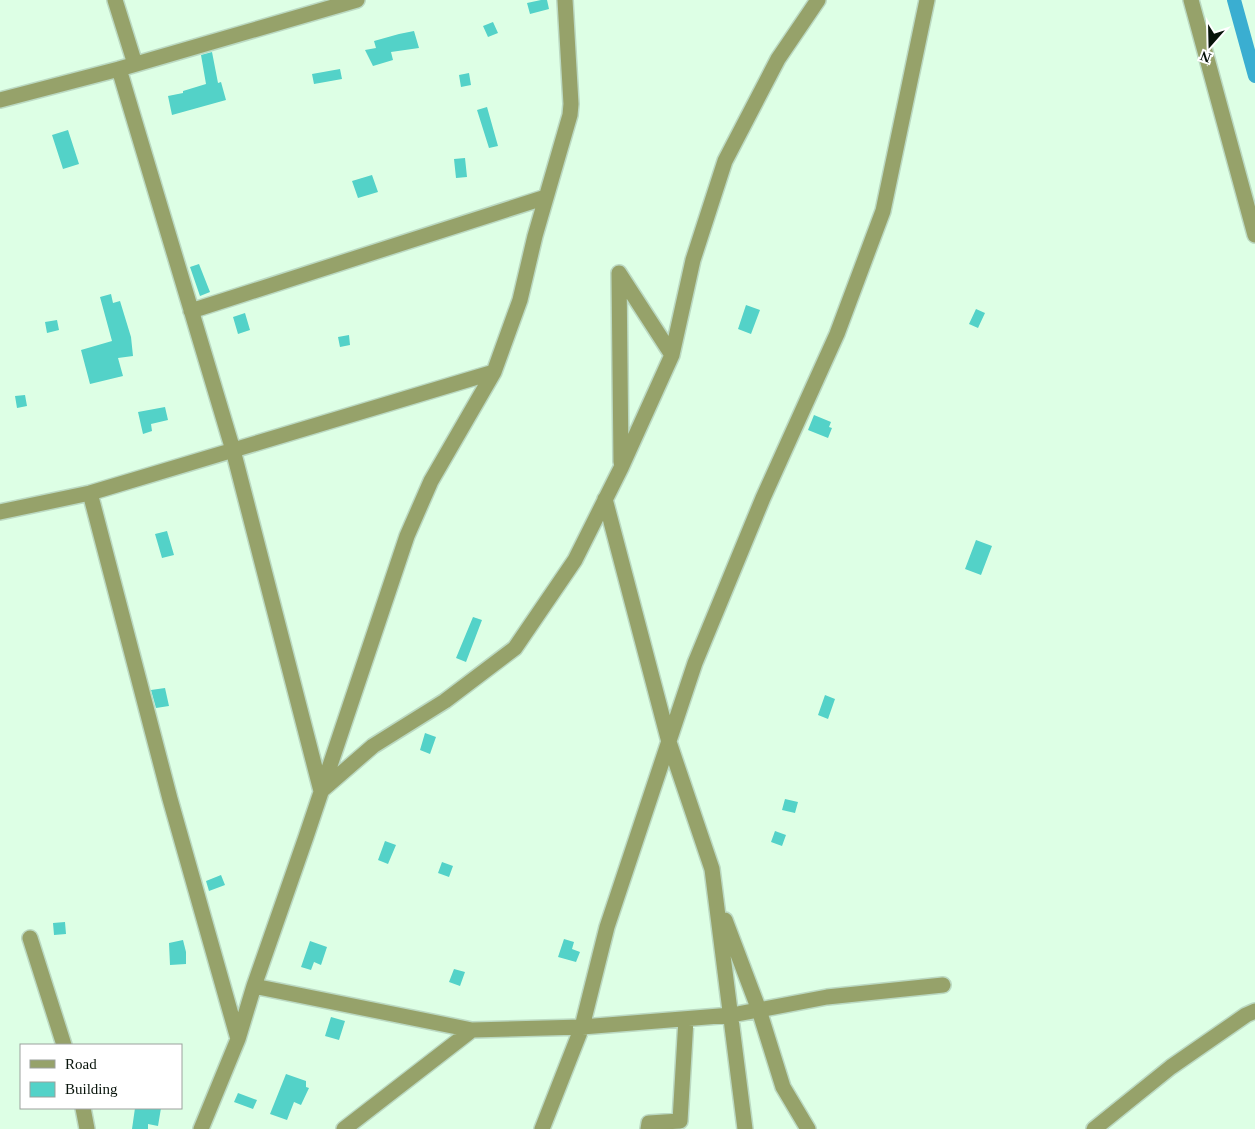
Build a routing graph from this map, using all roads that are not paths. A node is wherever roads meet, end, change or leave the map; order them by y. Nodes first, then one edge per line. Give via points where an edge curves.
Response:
1 (115, 0) edge
2 (357, 0) edge
3 (565, 0) edge
4 (818, 0) edge
5 (927, 0) edge
6 (1192, 0) edge
7 (135, 64) junction
8 (118, 69) junction
9 (0, 100) edge
10 (546, 197) junction
11 (1255, 235) edge
12 (191, 311) junction
13 (672, 355) junction
14 (494, 372) junction
15 (233, 450) junction
16 (621, 468) junction
17 (90, 492) junction
18 (605, 499) junction
19 (0, 512) edge
20 (669, 742) junction
21 (321, 791) junction
22 (716, 895) junction
23 (30, 938) dead end
24 (943, 984) dead end
25 (254, 986) junction
26 (759, 1010) junction
27 (1255, 1011) edge
28 (732, 1015) junction
29 (686, 1019) junction
30 (582, 1027) junction
31 (472, 1030) junction
32 (238, 1039) junction
33 (64, 1044) edge
34 (83, 1109) edge
35 (87, 1129) edge
36 (201, 1129) edge
37 (344, 1129) edge
38 (542, 1129) edge
39 (648, 1129) edge
40 (745, 1129) edge
41 (808, 1129) edge
42 (1094, 1129) edge

1 - 7 street
2 - 7 street
3 - 10 street via 570,110
4 - 13 street via 778,59 725,161 693,260
5 - 20 street via 883,211 837,334 694,663
6 - 11 street
7 - 8 street
8 - 9 street
8 - 12 street
10 - 12 street
10 - 14 street via 520,300
12 - 15 street
13 - 16 street
13 - 16 street via 618,273
14 - 15 street
14 - 21 street via 431,480 407,536
15 - 17 street
15 - 21 street
16 - 18 street
17 - 19 street
17 - 32 street via 170,799
18 - 20 street
18 - 21 street via 574,560 515,648 445,701 373,746
20 - 22 street via 712,869
20 - 30 street via 607,928
21 - 25 street
22 - 26 street
22 - 28 street
23 - 33 street
24 - 26 street via 827,997
25 - 31 street
25 - 32 street
26 - 28 street
26 - 41 street via 784,1087
27 - 42 street via 1172,1067
28 - 29 street
28 - 40 street
29 - 30 street
29 - 39 street via 680,1121 649,1123
30 - 31 street
30 - 38 street
31 - 37 street
32 - 36 street
34 - 35 street

